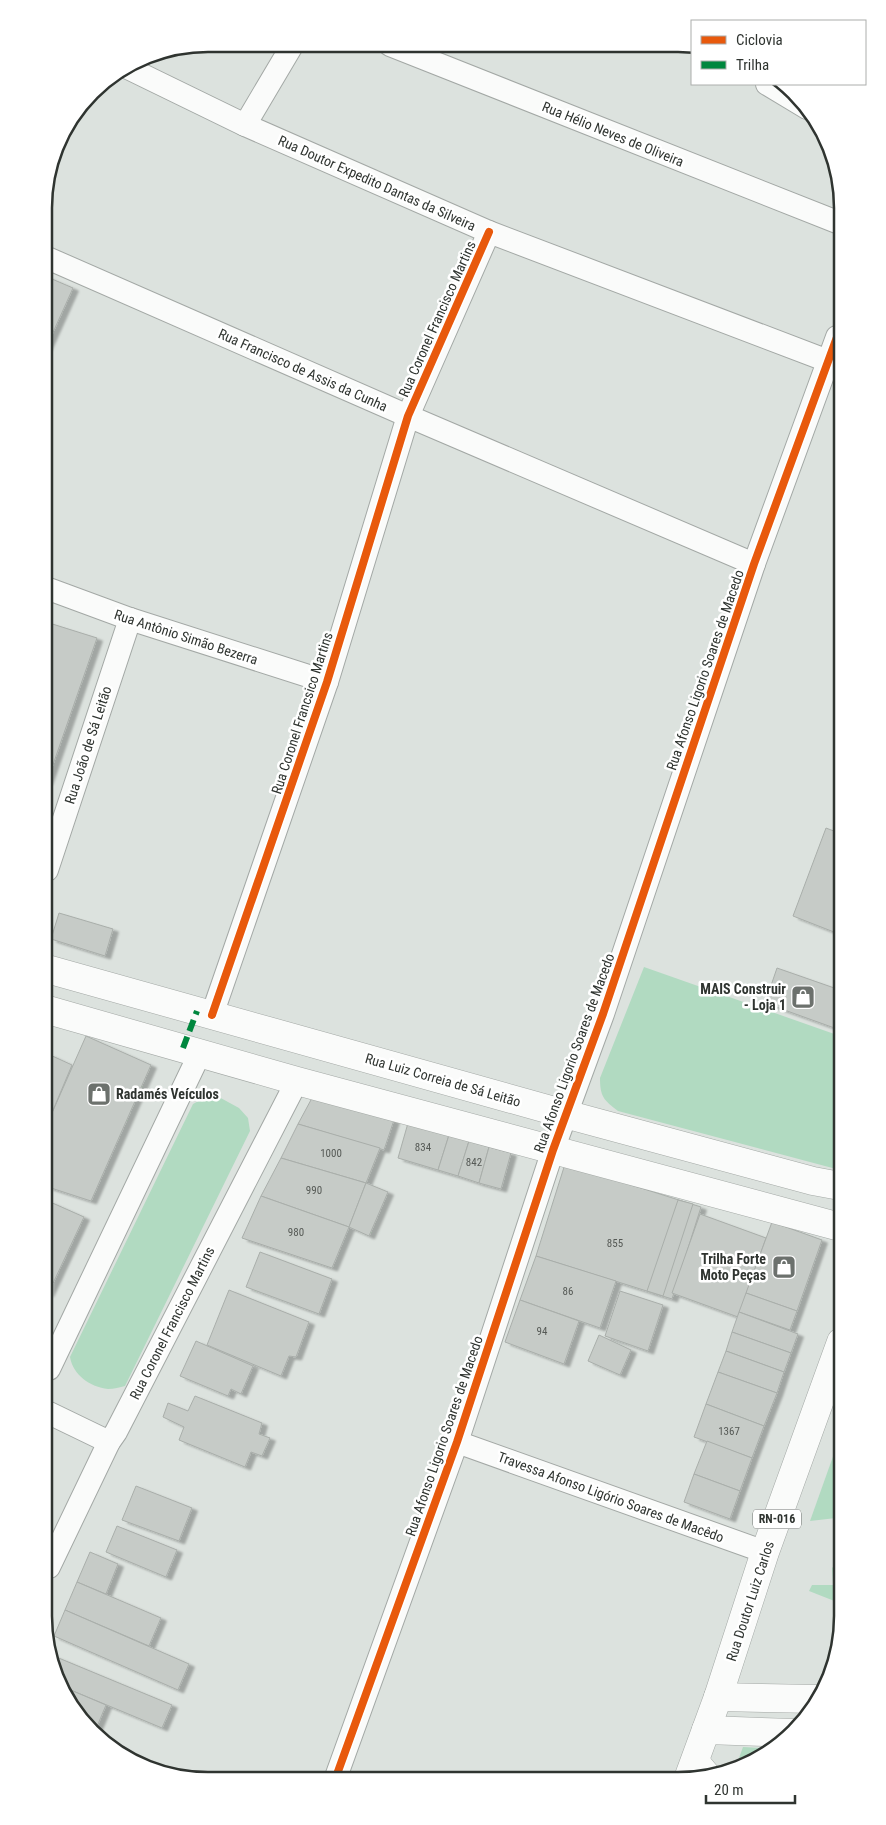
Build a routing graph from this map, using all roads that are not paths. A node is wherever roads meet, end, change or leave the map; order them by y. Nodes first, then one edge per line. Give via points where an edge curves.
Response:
1 (288, 53) edge
2 (409, 53) edge
3 (135, 72) edge
4 (769, 85) edge
5 (783, 94) edge
6 (245, 125) junction
7 (834, 221) edge
8 (489, 232) junction
9 (53, 260) edge
10 (834, 345) edge
11 (828, 361) junction
12 (408, 416) junction
13 (754, 564) junction
14 (53, 590) edge
15 (130, 619) junction
16 (327, 682) junction
17 (53, 853) edge
18 (52, 971) edge
19 (52, 1011) edge
20 (212, 1015) junction
21 (200, 1053) junction
22 (297, 1081) junction
23 (565, 1114) junction
24 (553, 1150) junction
25 (833, 1185) edge
26 (833, 1225) edge
27 (52, 1362) edge
28 (833, 1364) edge
29 (52, 1415) edge
30 (109, 1442) junction
31 (458, 1442) junction
32 (766, 1552) junction
33 (52, 1561) edge
34 (718, 1697) junction
35 (809, 1700) edge
36 (777, 1736) edge
37 (698, 1752) edge
38 (712, 1768) edge
39 (338, 1772) edge

1 - 6 street
2 - 7 street, Rua Hélio Neves de Oliveira
3 - 6 street, Rua Doutor Expedito Dantas da Silveira
4 - 5 street
6 - 8 street, Rua Doutor Expedito Dantas da Silveira
8 - 11 street, Rua Doutor Expedito Dantas da Silveira
8 - 12 street, Rua Coronel Francisco Martins
9 - 12 street, Rua Francisco de Assis da Cunha
10 - 11 street, Rua Afonso Ligorio Soares de Macedo
11 - 13 street, Rua Afonso Ligorio Soares de Macedo
12 - 13 street, Rua Francisco de Assis da Cunha
12 - 16 street, Rua Coronel Francsico Martins
13 - 23 street, Rua Afonso Ligorio Soares de Macedo via 603,1014
14 - 15 street, Rua Antônio Simão Bezerra
15 - 16 street, Rua Antônio Simão Bezerra
15 - 17 street, Rua João de Sá Leitão
16 - 20 street, Rua Coronel Francsico Martins
18 - 20 main road, Rua Luiz Correia de Sá Leitão
19 - 21 main road
20 - 23 main road, Rua Luiz Correia de Sá Leitão
21 - 22 main road
21 - 27 street
22 - 24 main road
22 - 30 street, Rua Coronel Francisco Martins
23 - 24 street, Rua Afonso Ligorio Soares de Macedo
23 - 25 main road, Rua Luiz Correia de Sá Leitão
24 - 26 main road
24 - 31 street, Rua Afonso Ligorio Soares de Macedo
28 - 32 main road, Rua Doutor Luiz Carlos / RN-016
29 - 30 street
30 - 33 street, Rua Coronel Francisco Martins
31 - 32 street, Travessa Afonso Ligório Soares de Macêdo
31 - 39 street, Rua Afonso Ligorio Soares de Macedo
32 - 34 main road, Rua Doutor Luiz Carlos / RN-016
34 - 35 main road
34 - 37 main road, Rua Doutor Luiz Carlos / RN-016
36 - 37 main road
37 - 38 lane

